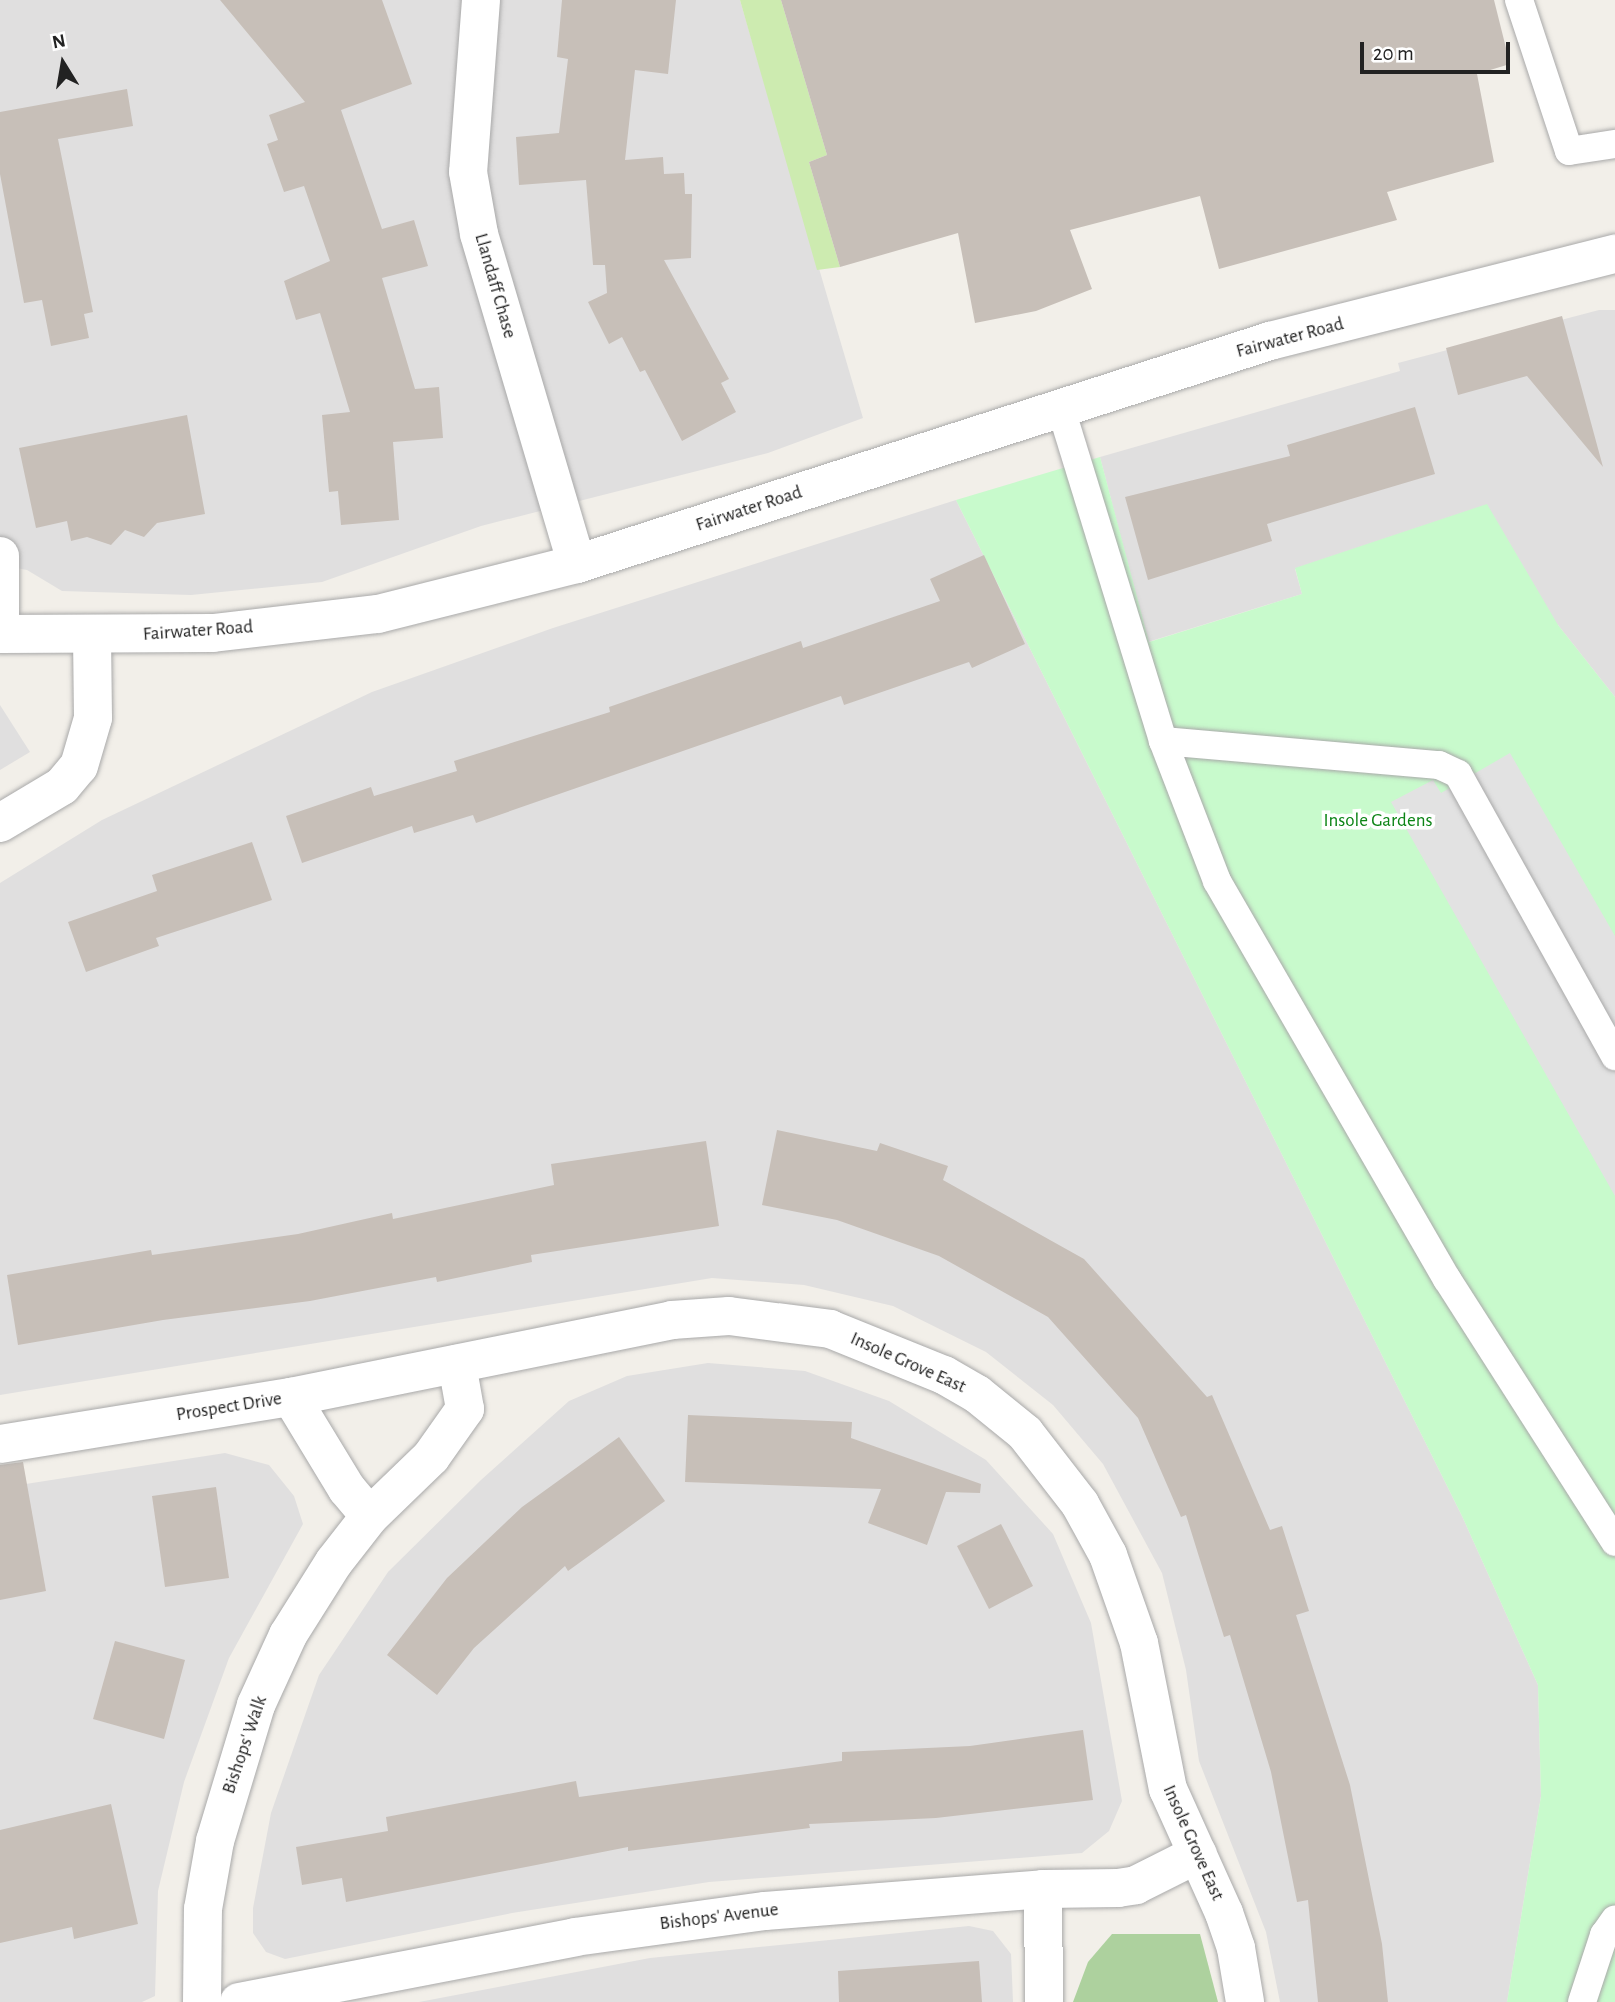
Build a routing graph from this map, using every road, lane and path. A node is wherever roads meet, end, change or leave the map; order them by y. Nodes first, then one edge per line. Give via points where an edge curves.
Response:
1 (481, 0) edge
2 (1518, 0) edge
3 (1615, 144) edge
4 (1615, 254) edge
5 (1061, 409) junction
6 (0, 556) edge
7 (577, 564) junction
8 (0, 634) edge
9 (92, 637) junction
10 (1163, 741) junction
11 (0, 823) edge
12 (1615, 1056) edge
13 (457, 1364) junction
14 (291, 1397) junction
15 (0, 1444) edge
16 (370, 1516) junction
17 (1615, 1542) edge
18 (1198, 1854) junction
19 (1044, 1889) junction
20 (1615, 1919) edge
21 (202, 2002) edge
22 (239, 2002) edge
23 (1044, 2002) edge
24 (1245, 2002) edge
25 (1582, 2002) edge

1 - 7 street, Llandaff Chase via 469,127 470,184 479,234
2 - 3 lane via 1569,151
4 - 5 street, Fairwater Road via 1270,341
5 - 7 street, Fairwater Road
5 - 10 lane
6 - 8 street
7 - 9 street, Fairwater Road via 378,614 213,633
8 - 9 street, Fairwater Road
9 - 11 street via 93,718 79,766 62,786
10 - 12 lane via 1439,765 1458,774
10 - 17 lane via 1217,881 1447,1279
13 - 14 street, Prospect Drive
13 - 16 street, Bishops' Walk via 465,1409 431,1457
13 - 18 street, Insole Grove East via 672,1320 729,1316 830,1329 891,1351 977,1394 1025,1433 1052,1465 1108,1555 1139,1643 1159,1759
14 - 15 street, Prospect Drive
14 - 16 street via 347,1489
16 - 21 street, Bishops' Walk via 288,1635 236,1761 203,1909
18 - 19 street, Bishops' Avenue via 1136,1885
18 - 24 street, Insole Grove East via 1236,1948
19 - 22 street, Bishops' Avenue via 843,1903 680,1922 575,1937
19 - 23 street
20 - 25 lane via 1604,1935

